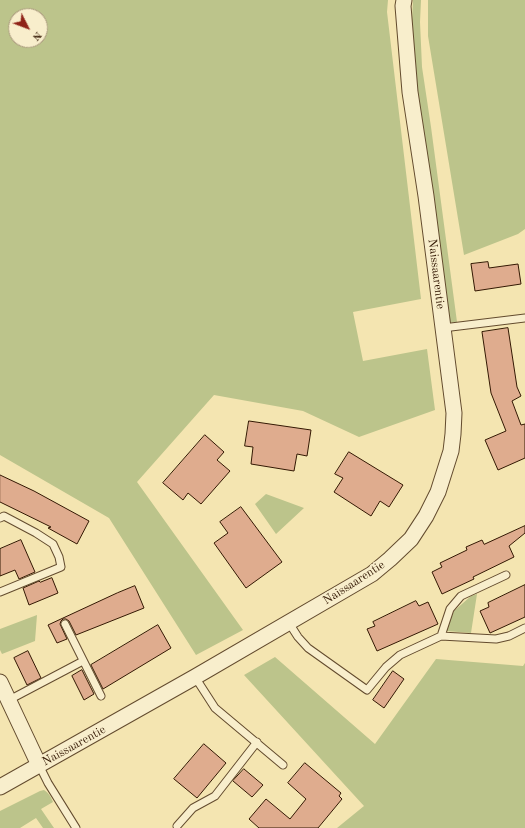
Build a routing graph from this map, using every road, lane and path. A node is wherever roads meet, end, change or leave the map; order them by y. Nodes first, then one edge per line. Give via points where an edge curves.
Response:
1 (404, 0) edge
2 (525, 318) edge
3 (443, 328) junction
4 (0, 518) edge
5 (506, 575) dead end
6 (0, 592) edge
7 (289, 623) junction
8 (65, 624) dead end
9 (525, 628) edge
10 (441, 636) junction
11 (83, 661) junction
12 (195, 678) junction
13 (0, 682) edge
14 (101, 696) dead end
15 (9, 700) junction
16 (256, 742) junction
17 (39, 765) junction
18 (283, 765) dead end
19 (0, 787) edge
20 (177, 826) dead end
21 (76, 828) edge

1 - 3 street, Naissaarentie via 410,92
2 - 3 lane
3 - 7 street, Naissaarentie via 454,413 453,434 451,451 438,492 426,516 411,539 372,574
4 - 6 lane via 4,516 53,544 61,567
5 - 10 lane via 460,596 450,609
7 - 10 lane via 308,648 367,690 400,654
7 - 12 street, Naissaarentie
8 - 11 lane
9 - 10 lane via 496,639
11 - 14 lane
11 - 15 lane
12 - 16 lane via 215,708
12 - 17 street, Naissaarentie
13 - 15 street
15 - 17 street
16 - 18 lane
16 - 20 lane via 215,796 193,808
17 - 19 street, Naissaarentie
17 - 21 lane

